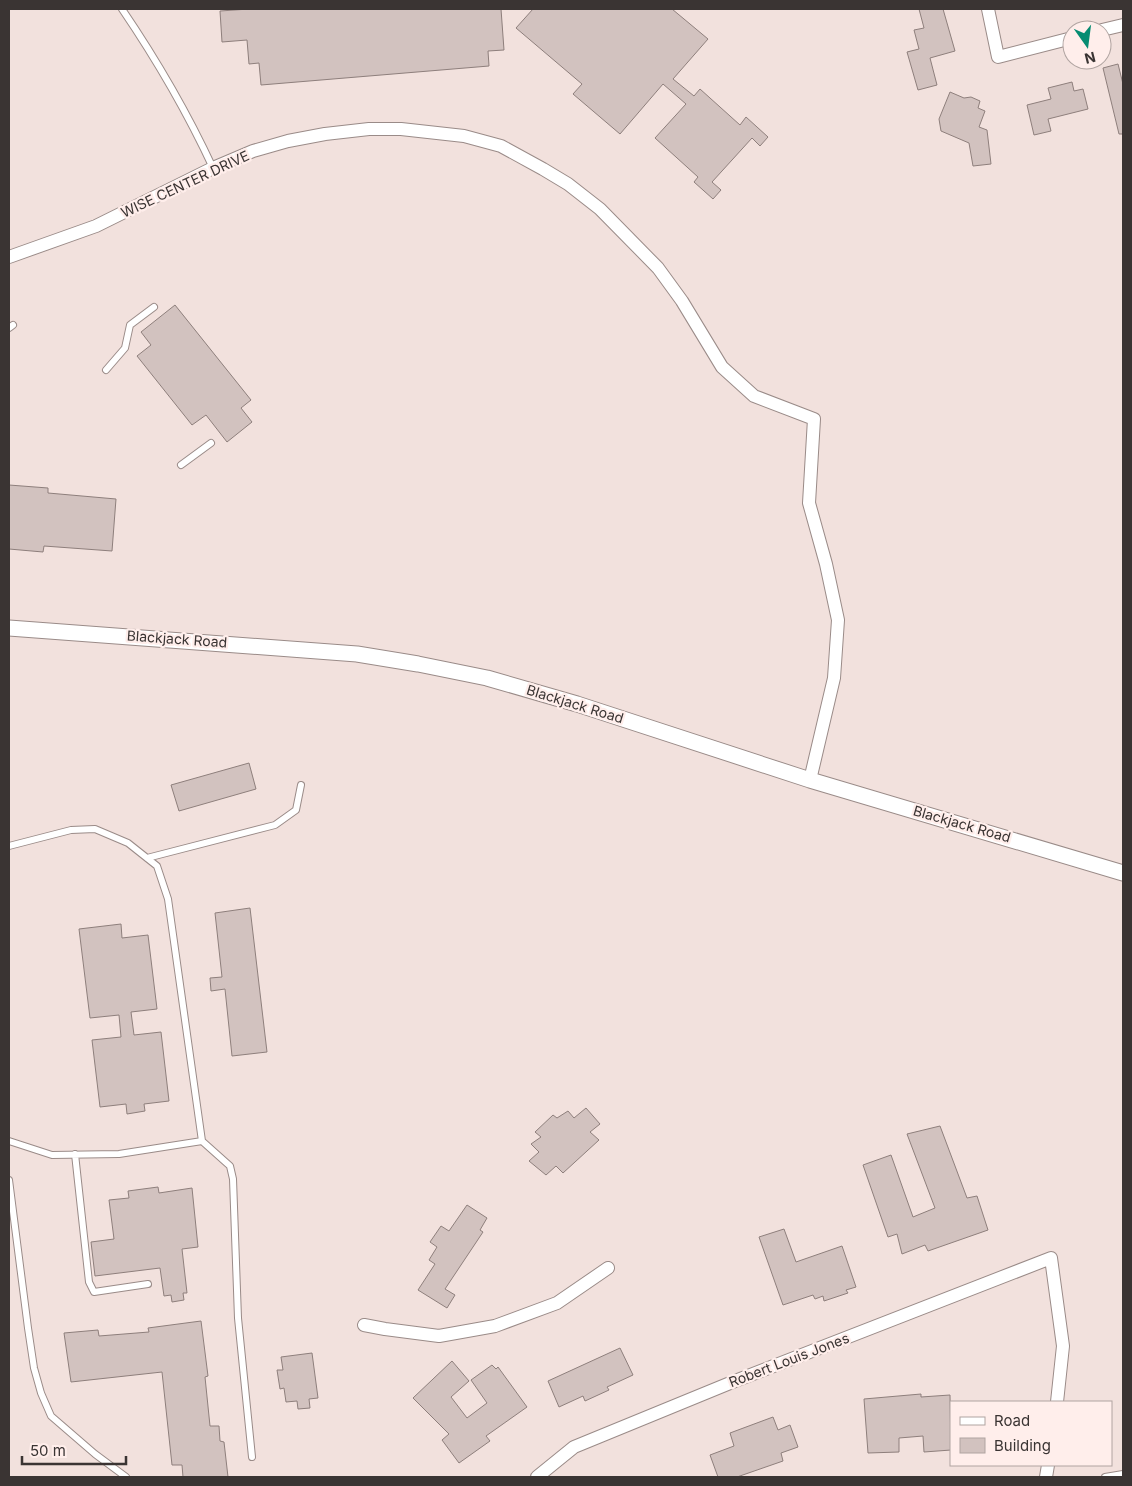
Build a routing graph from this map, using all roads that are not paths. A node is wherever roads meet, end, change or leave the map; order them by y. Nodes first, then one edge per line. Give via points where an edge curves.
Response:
1 (122, 9) edge
2 (988, 9) edge
3 (1062, 41) edge
4 (213, 168) junction
5 (9, 257) edge
6 (154, 307) dead end
7 (106, 370) dead end
8 (212, 443) dead end
9 (181, 465) dead end
10 (9, 628) edge
11 (810, 780) junction
12 (301, 785) dead end
13 (9, 846) edge
14 (147, 858) junction
15 (1123, 873) edge
16 (9, 1141) edge
17 (202, 1141) junction
18 (75, 1154) junction
19 (9, 1180) edge
20 (608, 1268) dead end
21 (148, 1284) dead end
22 (364, 1325) dead end
23 (1057, 1401) edge
24 (252, 1457) dead end
25 (1123, 1474) edge
26 (126, 1477) edge
27 (537, 1477) edge
28 (1105, 1477) edge

1 - 4 lane via 144,40 196,131
2 - 3 street via 998,57
4 - 5 street, WISE CENTER DRIVE via 96,226
4 - 11 street, WISE CENTER DRIVE via 288,141 369,129 434,132 501,146 568,184 628,236 658,268 682,301 722,367 754,396 814,418 809,503 838,620 834,678
6 - 7 lane via 130,325 125,348
8 - 9 lane
10 - 11 street, Blackjack Road via 357,654 418,664 487,678
11 - 15 street, Blackjack Road
12 - 14 lane via 296,810 275,825
13 - 14 lane via 71,830 95,829 128,843
14 - 17 lane via 157,866 168,899
16 - 18 lane via 52,1155
17 - 18 lane via 119,1154
17 - 24 lane via 230,1166 233,1179 238,1318
18 - 21 lane via 89,1282 94,1292
19 - 26 lane via 29,1336 41,1393 51,1416
20 - 22 street via 557,1302 495,1326 439,1336
23 - 27 street, Robert Louis Jones via 1063,1346 1050,1258 574,1447
25 - 28 lane

